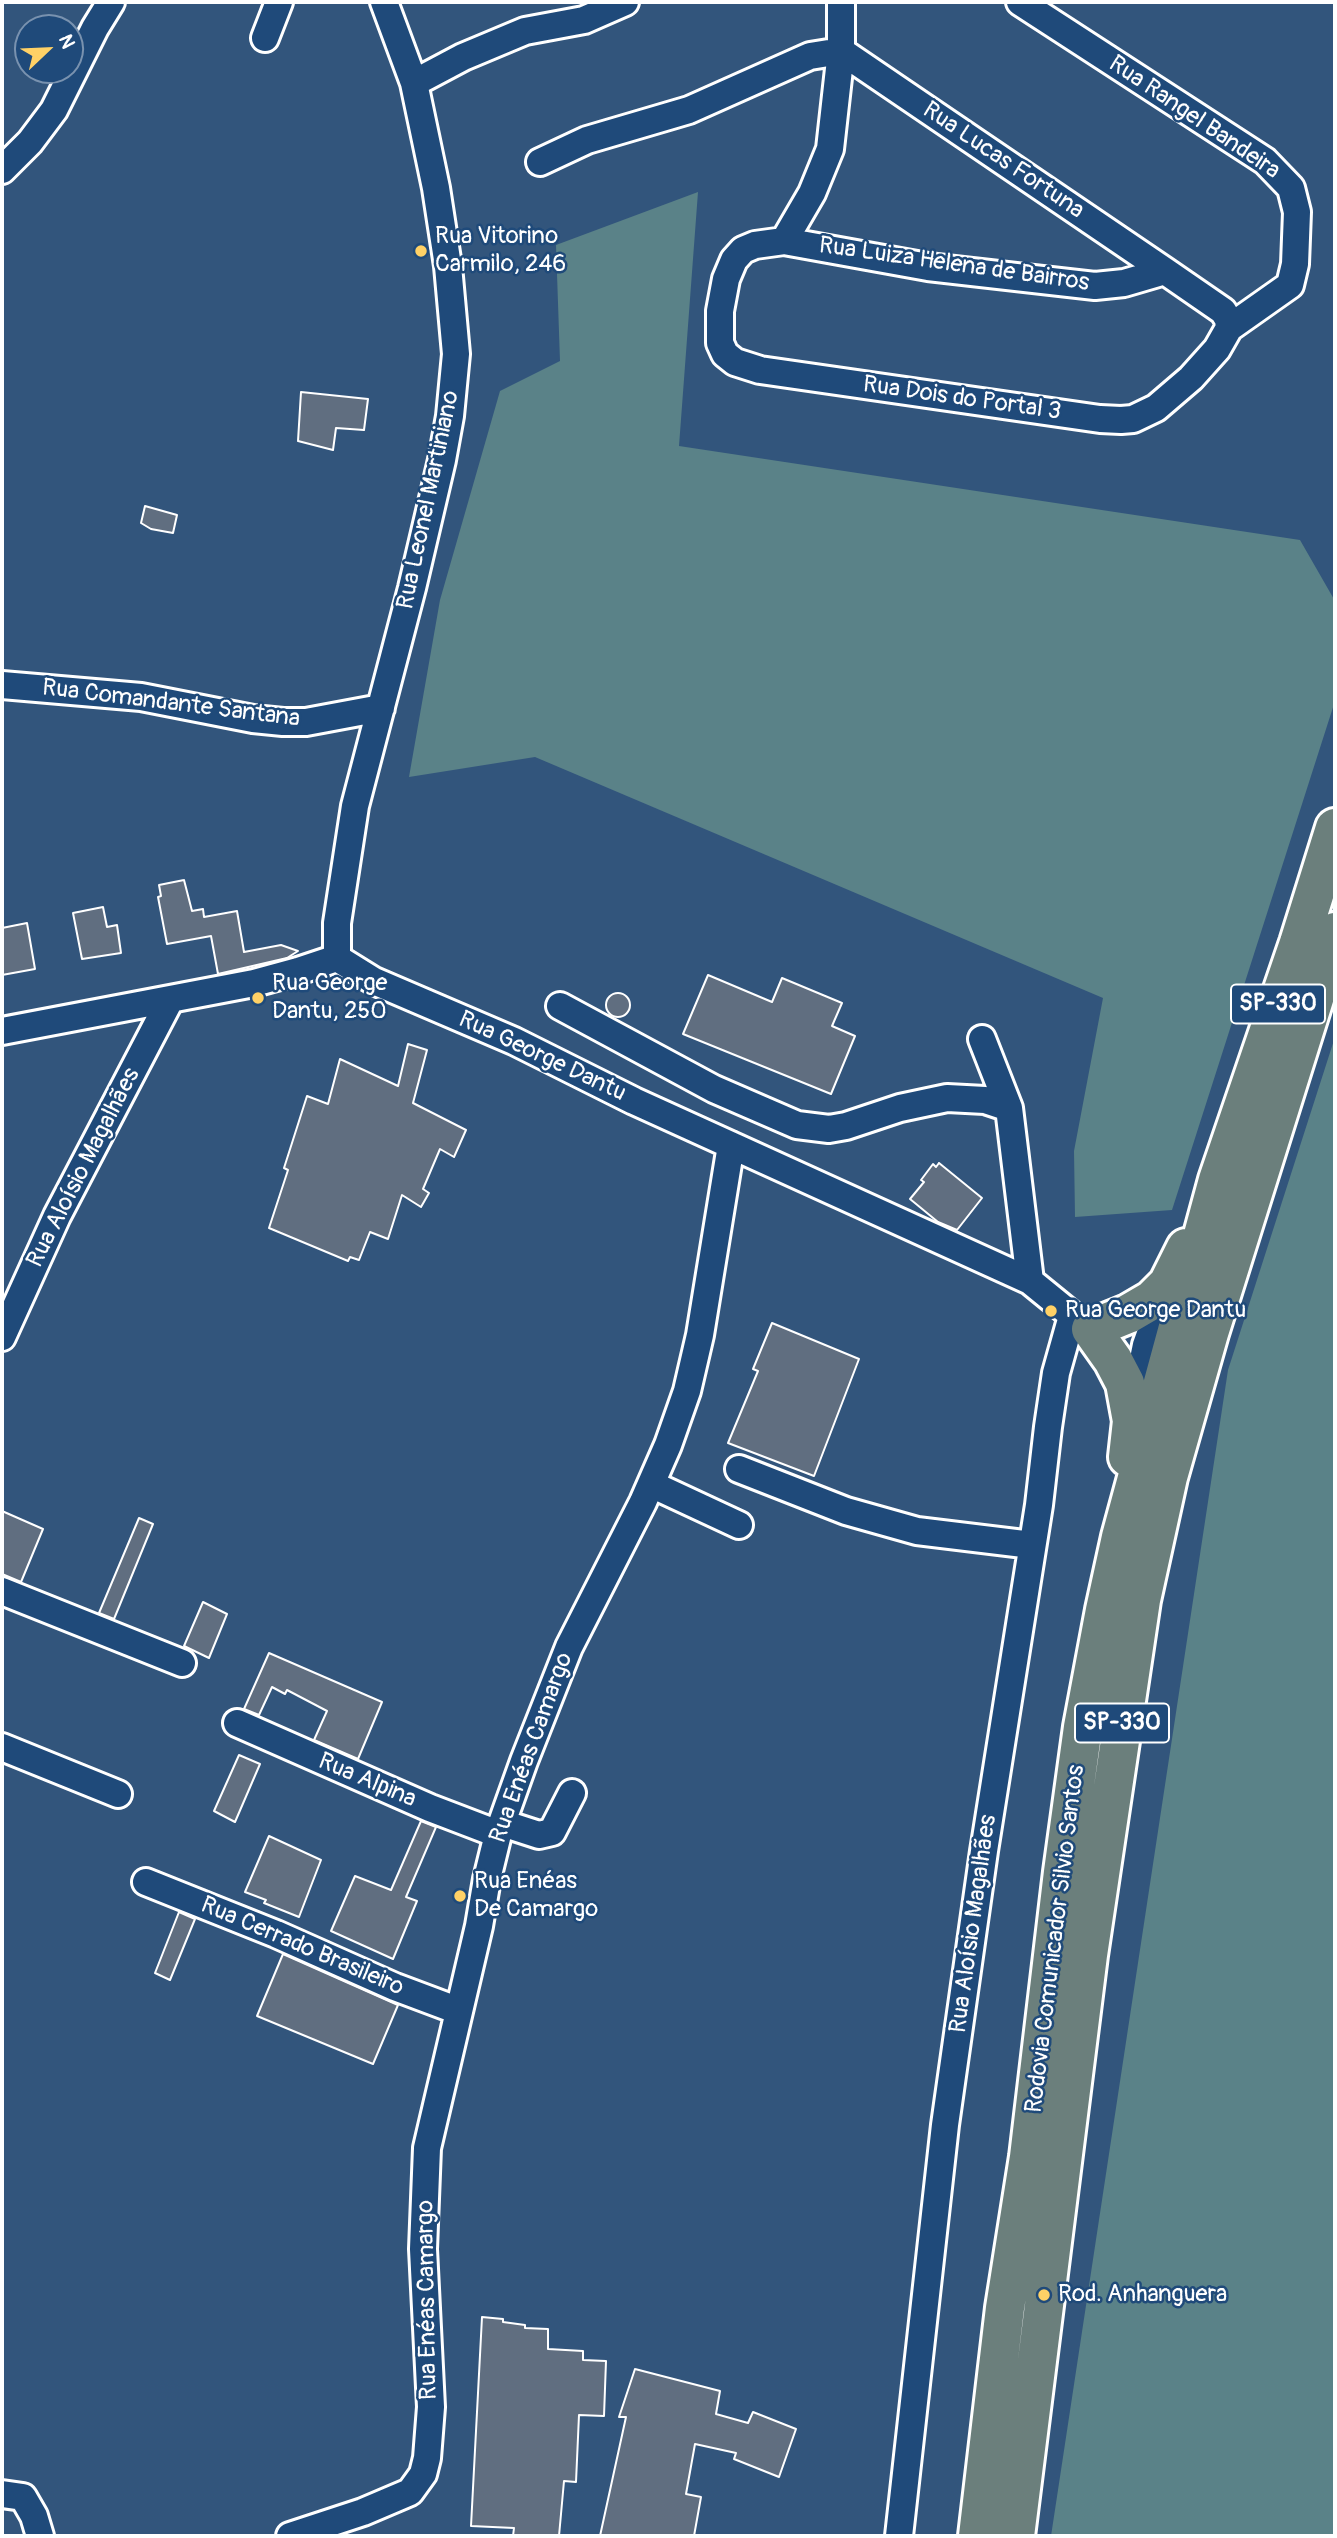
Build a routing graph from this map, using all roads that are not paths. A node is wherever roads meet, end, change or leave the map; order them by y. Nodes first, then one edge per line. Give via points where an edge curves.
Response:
1 (111, 2) edge
2 (279, 2) edge
3 (384, 2) edge
4 (625, 2) edge
5 (841, 2) edge
6 (1020, 2) edge
7 (265, 38) dead end
8 (841, 51) junction
9 (414, 83) junction
10 (540, 162) dead end
11 (2, 170) edge
12 (784, 241) junction
13 (1165, 271) junction
14 (1229, 328) junction
15 (2, 685) edge
16 (381, 708) junction
17 (1335, 828) edge
18 (1335, 932) edge
19 (337, 958) junction
20 (170, 1000) junction
21 (559, 1006) dead end
22 (2, 1031) edge
23 (982, 1039) dead end
24 (1009, 1108) junction
25 (731, 1144) junction
26 (1218, 1180) junction
27 (1030, 1281) junction
28 (1168, 1284) junction
29 (1081, 1323) junction
30 (2, 1337) edge
31 (1132, 1421) junction
32 (739, 1469) dead end
33 (651, 1484) junction
34 (739, 1525) dead end
35 (1121, 1538) junction
36 (1032, 1545) junction
37 (2, 1591) edge
38 (171, 1659) dead end
39 (237, 1723) dead end
40 (2, 1747) edge
41 (572, 1793) dead end
42 (118, 1794) dead end
43 (500, 1829) junction
44 (145, 1882) dead end
45 (458, 2011) junction
46 (2, 2494) edge
47 (40, 2536) edge
48 (290, 2536) edge
49 (900, 2536) edge
50 (978, 2536) edge
51 (1015, 2536) edge

1 - 11 street via 54,110
2 - 7 street
3 - 9 street, Rua Leonel Martiniano
4 - 9 street via 584,20 525,31
5 - 8 street
6 - 14 street, Rua Rangel Bandeira via 1265,161 1291,188 1297,212 1290,285
8 - 10 street via 810,56 689,110 587,140
8 - 12 street via 830,149 818,181
8 - 13 street, Rua Lucas Fortuna
9 - 16 street, Rua Leonel Martiniano via 447,257 456,354 442,460
12 - 13 street, Rua Luiza Helena de Bairros via 928,267 1095,286
12 - 14 street, Rua Dois do Portal 3 via 743,250 726,279 720,343 735,362 760,370 1100,419 1133,419 1156,408 1191,378
13 - 14 street via 1223,310
15 - 16 street, Rua Comandante Santana via 141,697 284,722
16 - 19 street, Rua Leonel Martiniano via 350,837 337,923
17 - 26 highway, Rodovia Comunicador Silvio Santos / SP-330
18 - 51 highway, Rodovia Comunicador Silvio Santos / SP-330 via 1209,1333 1168,1477 1142,1600 1086,1968
19 - 20 street via 265,980
19 - 25 street, Rua George Dantu via 374,981 514,1041
20 - 22 street
20 - 30 street, Rua Aloísio Magalhães via 57,1216
21 - 24 street via 714,1089 797,1125 846,1126 947,1098 985,1100
23 - 24 street
24 - 27 street
25 - 27 street, Rua George Dantu
25 - 33 street, Rua Enéas Camargo via 695,1357 687,1391
26 - 28 highway
26 - 35 highway, Rodovia Comunicador Silvio Santos / SP-330
27 - 29 street, Rua George Dantu
28 - 29 highway via 1140,1307
28 - 31 street via 1146,1345
29 - 31 highway via 1113,1360 1125,1383
29 - 36 street, Rua Aloísio Magalhães via 1056,1373
31 - 35 highway
32 - 36 street via 846,1511 917,1531
33 - 34 street
33 - 43 street, Rua Enéas Camargo via 569,1647
35 - 50 highway, Rodovia Comunicador Silvio Santos / SP-330 via 1081,1740
36 - 49 street, Rua Aloísio Magalhães via 945,2125
37 - 38 street
39 - 43 street, Rua Alpina via 430,1808
40 - 42 street
41 - 43 street, Rua Alpina via 552,1832 539,1835
43 - 45 street, Rua Enéas Camargo
44 - 45 street, Rua Cerrado Brasileiro
45 - 48 street, Rua Enéas Camargo via 427,2148 422,2249 431,2407 423,2474 410,2492
46 - 47 street via 23,2497

